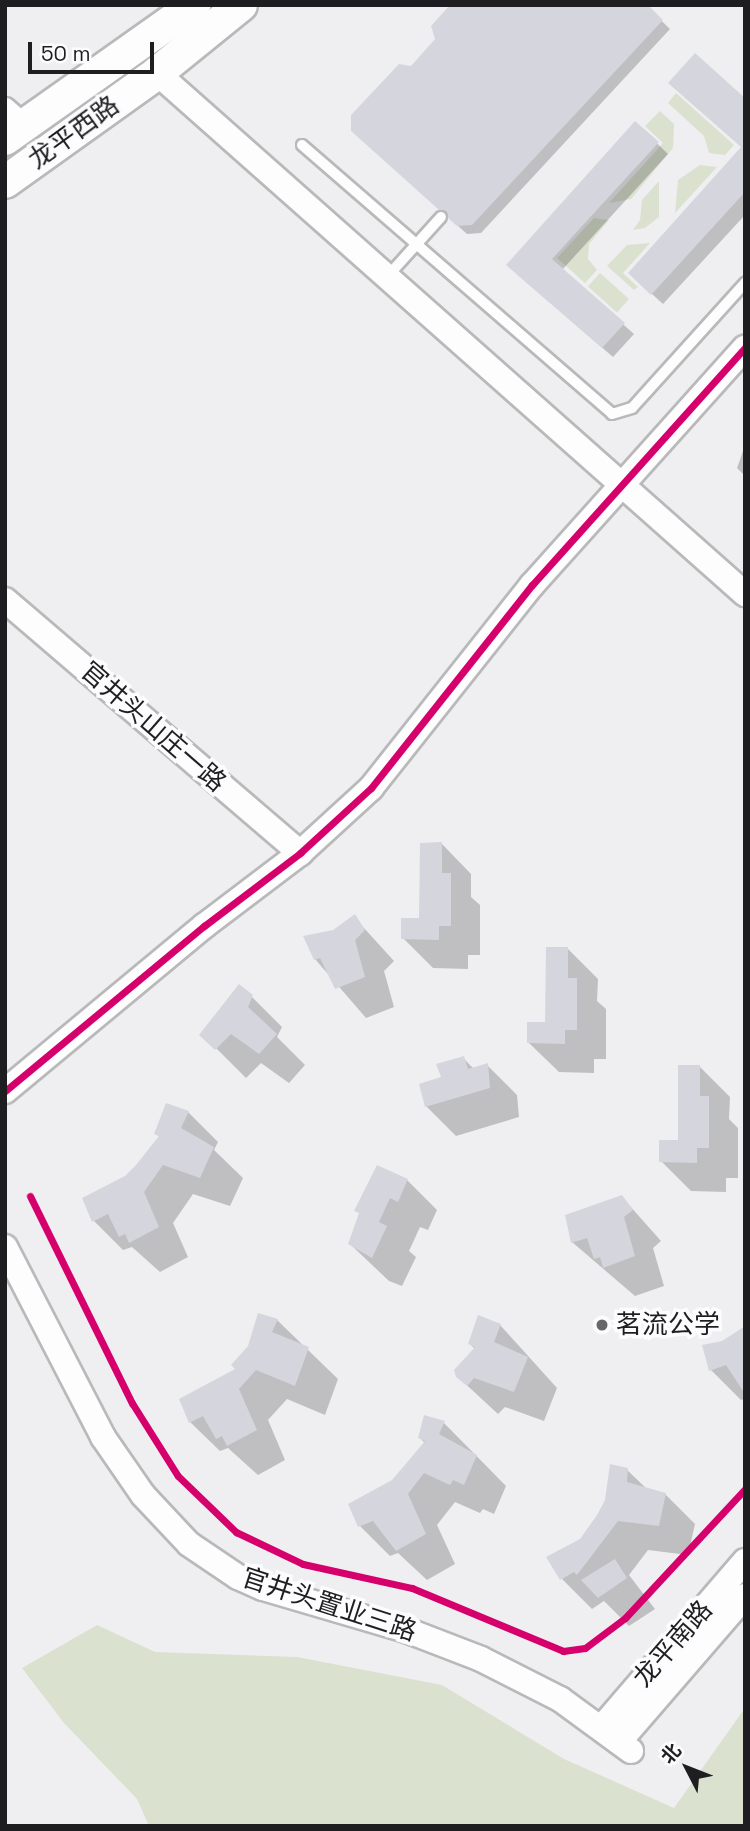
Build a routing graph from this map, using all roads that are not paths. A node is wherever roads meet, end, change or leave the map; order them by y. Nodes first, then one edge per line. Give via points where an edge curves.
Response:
1 (194, 5) edge
2 (241, 5) edge
3 (157, 73) junction
4 (12, 124) edge
5 (302, 145) dead end
6 (5, 182) edge
7 (441, 217) dead end
8 (416, 245) junction
9 (386, 278) junction
10 (745, 283) edge
11 (745, 348) edge
12 (621, 486) junction
13 (745, 594) edge
14 (5, 600) edge
15 (300, 853) junction
16 (5, 1091) edge
17 (5, 1247) edge
18 (745, 1561) edge
19 (745, 1596) edge
20 (617, 1740) junction

1 - 4 main road, 龙平西路
2 - 3 main road, 龙平西路
3 - 6 main road, 龙平西路
3 - 9 street
5 - 8 lane
7 - 8 lane
8 - 9 lane
8 - 10 lane via 612,414 632,408
9 - 12 street
11 - 12 street
12 - 13 street
12 - 15 street via 532,585 371,788
14 - 15 street, 官井头山庄一路
15 - 16 street
17 - 20 street, 官井头置业三路 via 103,1437 143,1495 189,1544 263,1588 406,1630 481,1659 560,1699
18 - 20 street, 龙平南路
19 - 20 street, 龙平南路

